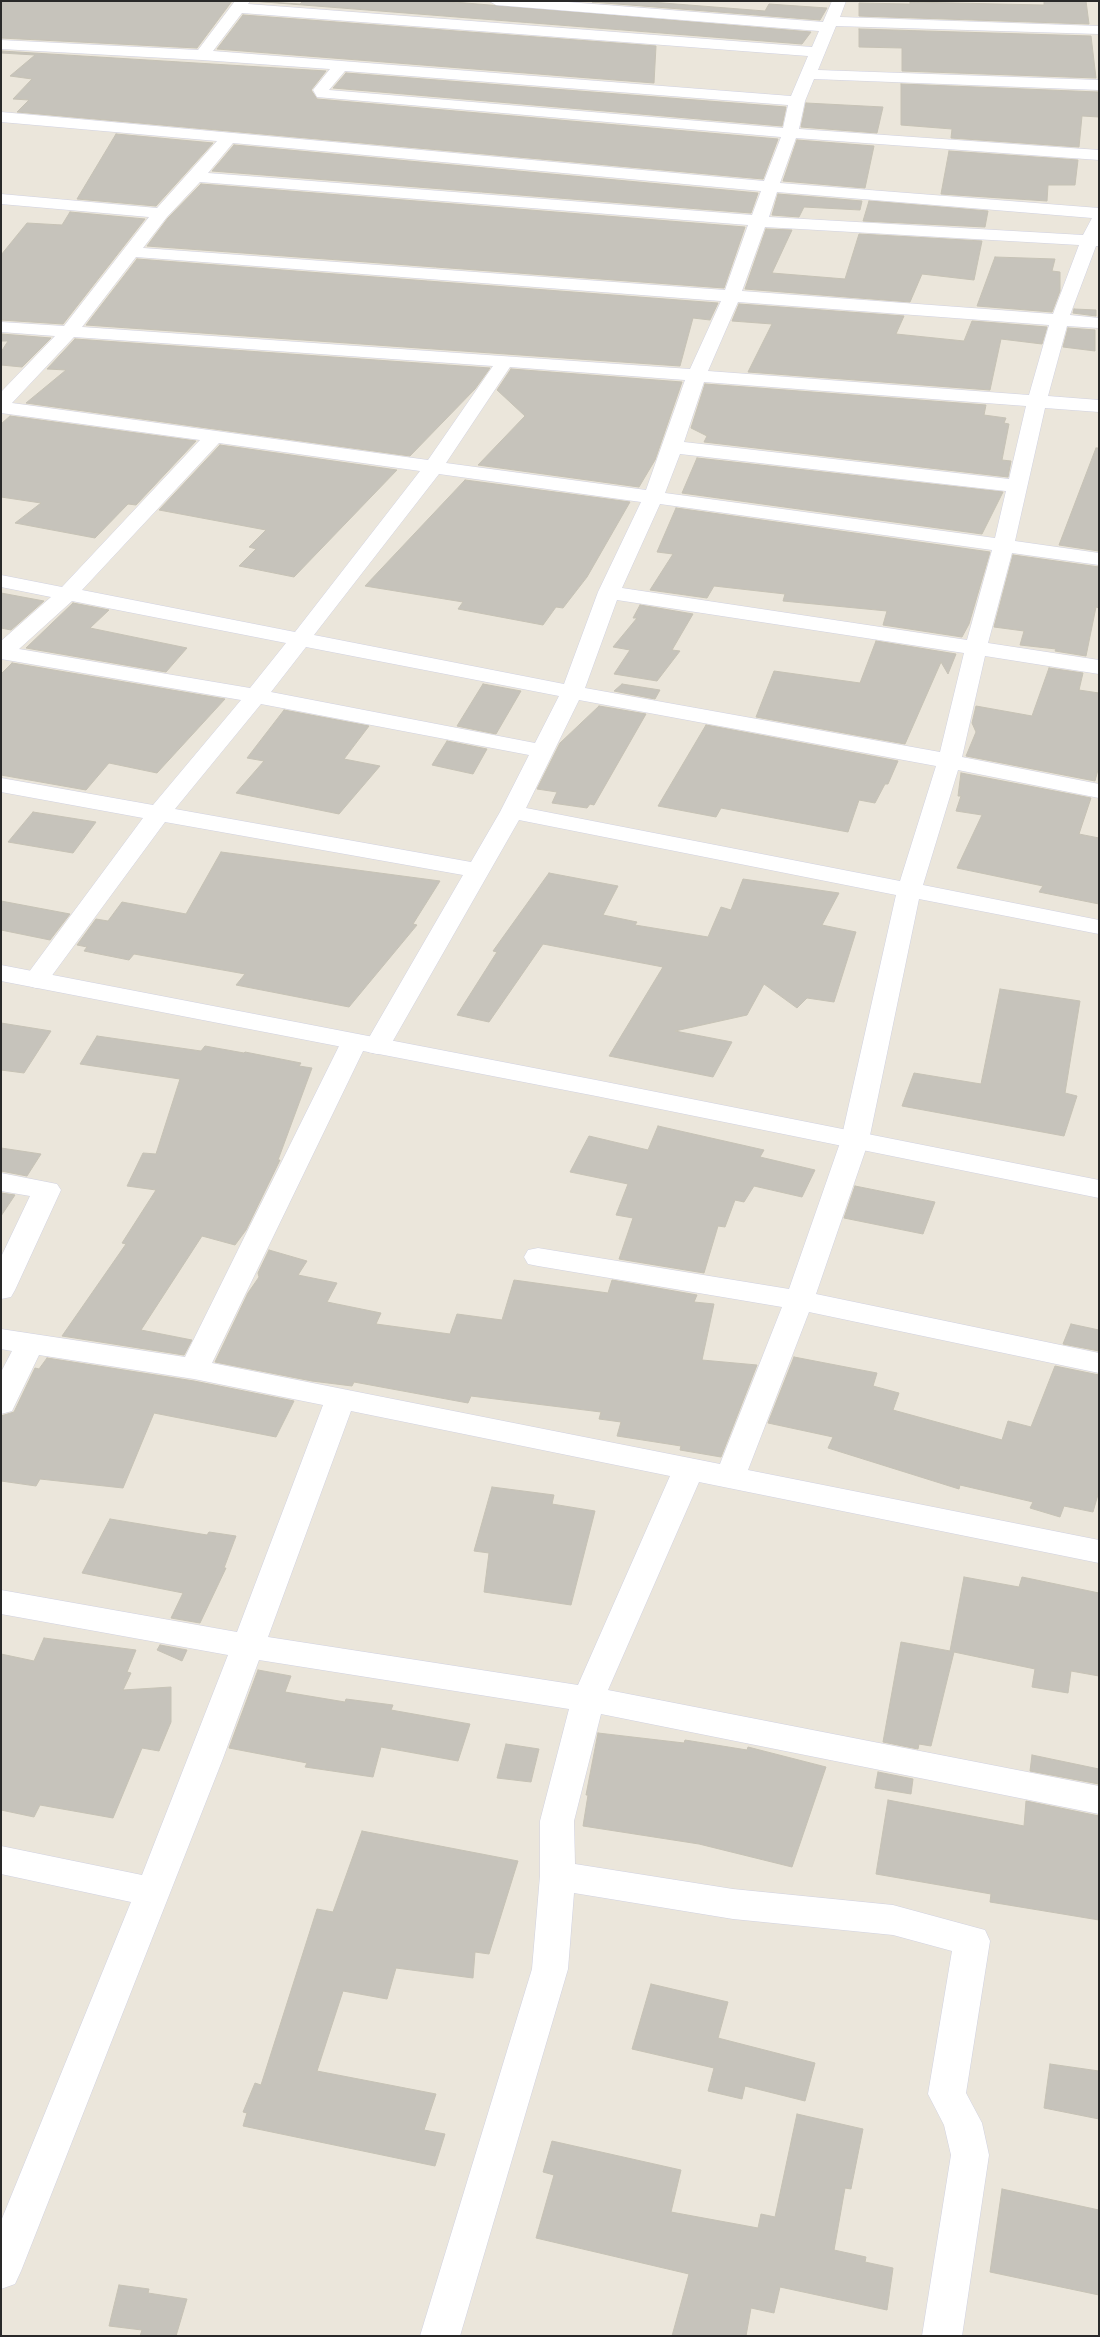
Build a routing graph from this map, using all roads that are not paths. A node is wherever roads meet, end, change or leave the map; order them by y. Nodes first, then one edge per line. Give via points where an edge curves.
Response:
1 (496, 1) edge
2 (839, 1) edge
3 (240, 5) edge
4 (829, 24) junction
5 (1099, 30) edge
6 (1, 44) edge
7 (322, 49) dead end
8 (817, 52) junction
9 (202, 55) junction
10 (310, 63) junction
11 (341, 66) junction
12 (810, 74) junction
13 (1099, 85) edge
14 (797, 101) junction
15 (1, 117) edge
16 (790, 133) junction
17 (229, 138) junction
18 (1099, 155) edge
19 (196, 177) junction
20 (771, 187) junction
21 (1, 199) edge
22 (161, 213) junction
23 (1099, 213) edge
24 (1099, 220) edge
25 (758, 221) junction
26 (1094, 241) edge
27 (133, 252) junction
28 (732, 295) junction
29 (1059, 321) junction
30 (1099, 323) edge
31 (1, 327) edge
32 (69, 332) junction
33 (505, 361) junction
34 (1, 372) edge
35 (28, 375) junction
36 (696, 376) junction
37 (1037, 401) junction
38 (1, 403) edge
39 (1099, 406) edge
40 (1, 407) edge
41 (212, 438) junction
42 (673, 447) junction
43 (432, 468) junction
44 (1018, 486) junction
45 (654, 496) junction
46 (1004, 545) junction
47 (1099, 559) edge
48 (1, 581) edge
49 (609, 592) junction
50 (67, 594) junction
51 (300, 638) junction
52 (976, 648) junction
53 (2, 653) edge
54 (1099, 668) edge
55 (572, 692) junction
56 (256, 696) junction
57 (542, 751) junction
58 (949, 761) junction
59 (1, 785) edge
60 (1099, 791) edge
61 (512, 812) junction
62 (159, 813) junction
63 (479, 871) junction
64 (909, 890) junction
65 (1099, 927) edge
66 (1, 973) edge
67 (36, 980) junction
68 (366, 1044) junction
69 (855, 1140) junction
70 (1, 1182) edge
71 (1099, 1189) edge
72 (538, 1257) dead end
73 (1, 1290) edge
74 (799, 1300) junction
75 (16, 1341) edge
76 (1099, 1363) edge
77 (194, 1369) junction
78 (340, 1399) junction
79 (1, 1404) edge
80 (689, 1469) junction
81 (730, 1478) junction
82 (1099, 1552) edge
83 (1, 1602) edge
84 (247, 1646) junction
85 (588, 1699) junction
86 (1099, 1800) edge
87 (1, 1860) edge
88 (558, 1876) junction
89 (152, 1892) junction
90 (1, 2271) edge
91 (440, 2336) edge
92 (942, 2336) edge

1 - 4 street
2 - 4 street
3 - 8 street
3 - 9 street
4 - 5 street
4 - 8 street
6 - 9 street
7 - 10 street
8 - 12 street
9 - 10 street
10 - 11 street
11 - 14 street
11 - 16 street via 321,90 323,94
12 - 13 street
12 - 14 street
14 - 16 street
15 - 17 street
16 - 18 street
16 - 20 street
17 - 19 street
17 - 20 street
19 - 22 street
19 - 25 street
20 - 23 street
20 - 25 street
21 - 22 street
22 - 27 street
24 - 26 street
25 - 26 street
25 - 28 street
26 - 29 street
27 - 28 street
27 - 32 street
28 - 29 street
28 - 36 street
29 - 30 street
29 - 37 street
31 - 32 street
32 - 33 street
32 - 35 street
33 - 36 street
33 - 43 street
34 - 35 street
35 - 38 street
36 - 37 street
36 - 42 street
37 - 39 street
37 - 44 street
40 - 41 street
41 - 43 street
41 - 50 street
42 - 44 street
42 - 45 street
43 - 45 street
43 - 51 street
44 - 46 street
45 - 46 street
45 - 49 street
46 - 47 street
46 - 52 street
48 - 50 street
49 - 52 street
49 - 55 street
50 - 51 street
50 - 53 street
51 - 55 street
51 - 56 street
52 - 54 street
52 - 58 street
53 - 56 street
55 - 57 street
55 - 58 street
56 - 57 street
56 - 62 street
57 - 61 street
58 - 60 street
58 - 64 street
59 - 62 street
61 - 63 street
61 - 64 street
62 - 63 street
62 - 67 street
63 - 68 street
64 - 65 street
64 - 69 street
66 - 67 street
67 - 68 street
68 - 69 street
68 - 77 street
69 - 71 street
69 - 74 street
70 - 73 street via 47,1190
72 - 74 street
74 - 76 street
74 - 81 street
75 - 77 street
75 - 79 street
77 - 78 street
78 - 80 street
78 - 84 street
80 - 81 street
80 - 85 street
81 - 82 street
83 - 84 street
84 - 85 street
84 - 89 street
85 - 86 street
85 - 88 street via 557,1821
87 - 89 street
88 - 91 street via 550,1969
88 - 92 street via 733,1904 893,1920 972,1942 947,2094 963,2123 970,2155
89 - 90 street

